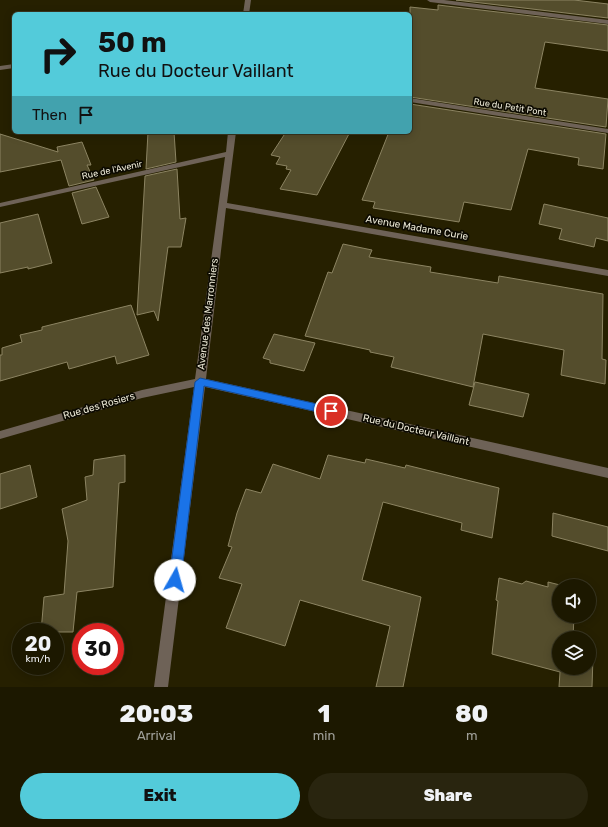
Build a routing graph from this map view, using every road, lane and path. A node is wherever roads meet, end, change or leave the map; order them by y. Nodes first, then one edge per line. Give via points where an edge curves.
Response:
1 (248, 0) edge
2 (430, 0) edge
3 (246, 12) edge
4 (608, 22) edge
5 (12, 66) edge
6 (0, 68) edge
7 (412, 100) edge
8 (608, 131) edge
9 (232, 134) edge
10 (229, 154) junction
11 (0, 205) edge
12 (222, 205) junction
13 (608, 273) edge
14 (200, 382) junction
15 (0, 435) edge
16 (608, 473) edge
17 (161, 687) edge

1 - 3 street
2 - 4 street
5 - 6 street
7 - 8 street, Rue du Petit Pont
9 - 10 street, Avenue des Marronniers
10 - 11 street, Rue de l'Avenir
10 - 12 street, Avenue des Marronniers
12 - 13 street, Avenue Madame Curie
12 - 14 street, Avenue des Marronniers
14 - 15 street, Rue des Rosiers via 142,394
14 - 16 street, Rue du Docteur Vaillant
14 - 17 street, Avenue des Marronniers

